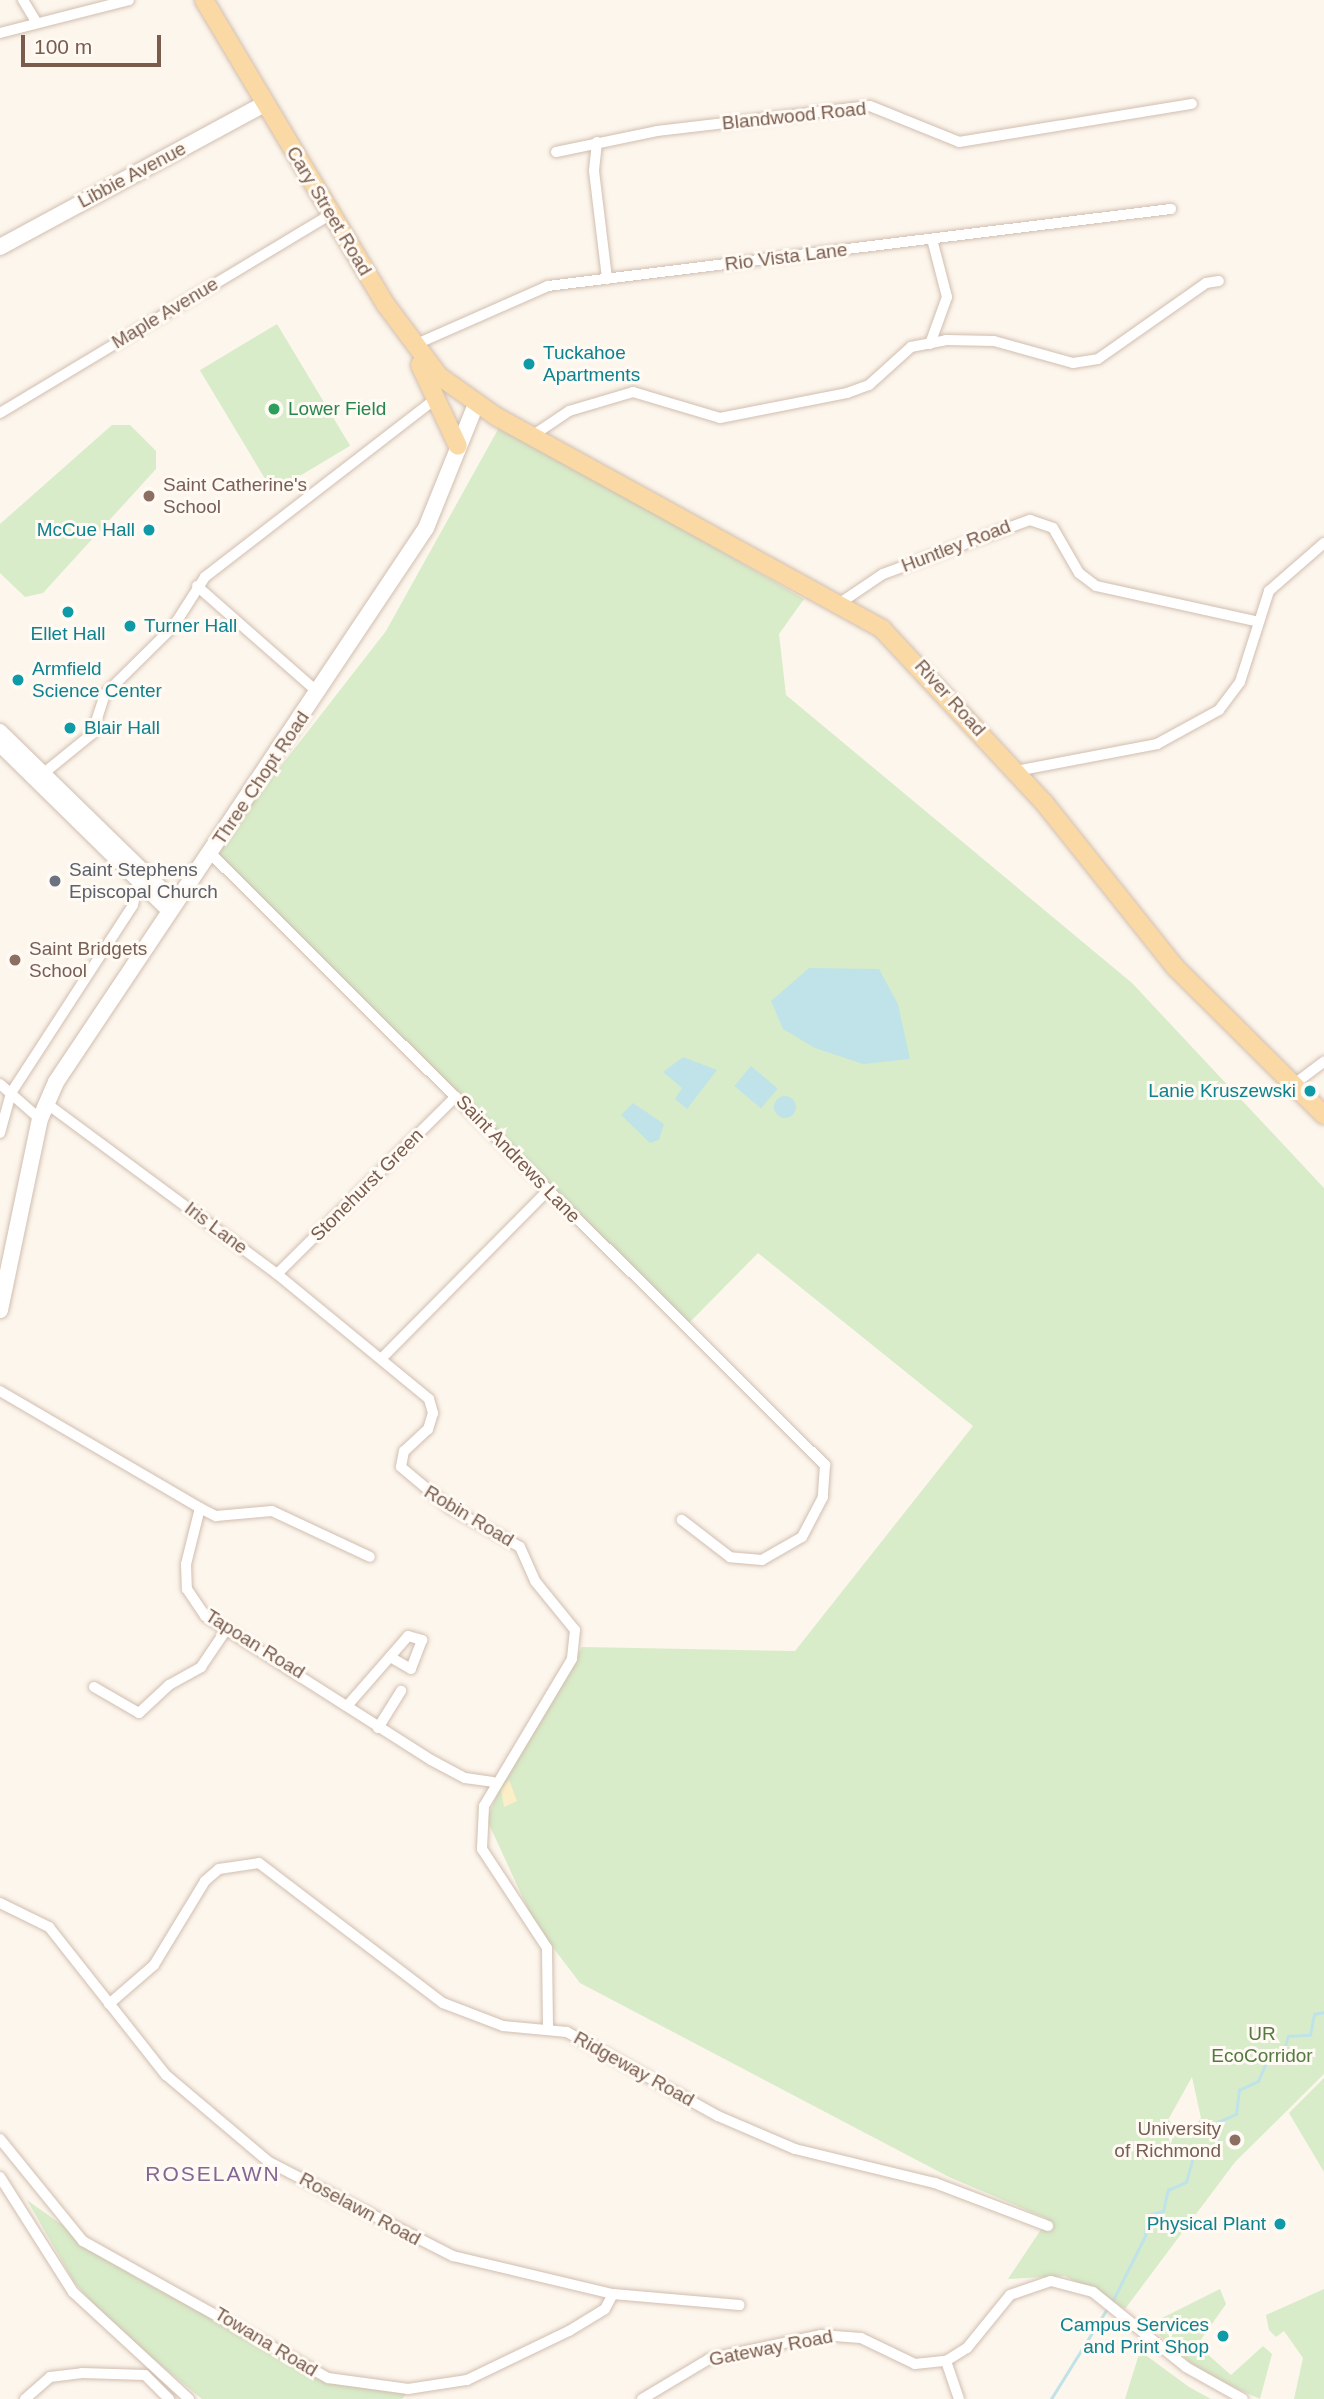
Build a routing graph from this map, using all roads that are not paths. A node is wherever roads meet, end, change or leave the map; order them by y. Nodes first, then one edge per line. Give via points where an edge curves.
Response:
1 (23, 0) edge
2 (129, 0) edge
3 (204, 0) edge
4 (36, 22) junction
5 (0, 33) edge
6 (264, 104) junction
7 (1192, 104) dead end
8 (597, 142) junction
9 (556, 152) dead end
10 (1171, 209) dead end
11 (331, 214) junction
12 (932, 239) junction
13 (0, 247) edge
14 (607, 279) junction
15 (1219, 281) dead end
16 (930, 344) junction
17 (412, 346) junction
18 (438, 397) junction
19 (476, 404) junction
20 (0, 413) edge
21 (532, 436) junction
22 (458, 446) junction
23 (1324, 543) edge
24 (197, 586) junction
25 (840, 603) junction
26 (1255, 621) junction
27 (319, 693) junction
28 (0, 731) edge
29 (0, 745) edge
30 (1016, 771) junction
31 (39, 777) junction
32 (210, 853) junction
33 (138, 881) junction
34 (173, 907) junction
35 (1324, 1062) edge
36 (0, 1084) edge
37 (1293, 1085) junction
38 (5, 1094) edge
39 (456, 1096) junction
40 (46, 1103) junction
41 (1324, 1115) edge
42 (40, 1119) junction
43 (0, 1133) edge
44 (547, 1191) junction
45 (277, 1274) junction
46 (0, 1310) edge
47 (382, 1358) junction
48 (0, 1391) edge
49 (200, 1508) junction
50 (682, 1520) dead end
51 (370, 1557) dead end
52 (226, 1630) junction
53 (390, 1657) dead end
54 (94, 1687) dead end
55 (401, 1691) dead end
56 (347, 1706) junction
57 (378, 1728) junction
58 (493, 1782) junction
59 (0, 1903) edge
60 (108, 2004) junction
61 (548, 2028) junction
62 (0, 2139) edge
63 (0, 2177) edge
64 (1048, 2226) dead end
65 (613, 2294) junction
66 (740, 2305) dead end
67 (946, 2361) junction
68 (160, 2374) junction
69 (145, 2375) junction
70 (25, 2399) edge
71 (169, 2399) edge
72 (189, 2399) edge
73 (642, 2399) edge
74 (959, 2399) edge
75 (1243, 2399) edge

1 - 4 street
2 - 4 street
3 - 6 main road, Cary Street Road
4 - 5 street
6 - 11 main road, Cary Street Road
6 - 13 main road, Libbie Avenue
7 - 8 street, Blandwood Road via 959,142 870,106
8 - 9 street, Blandwood Road
8 - 14 street via 594,171
10 - 12 street, Rio Vista Lane
11 - 17 main road, Cary Street Road
11 - 20 street, Maple Avenue
12 - 14 street, Rio Vista Lane
12 - 16 street via 947,297
14 - 17 street, Rio Vista Lane via 548,286
15 - 16 street via 1206,283 1098,359 1073,363 994,341
16 - 21 street via 911,347 869,385 848,393 720,418 633,393 569,411
17 - 18 main road
17 - 19 main road, Cary Street Road
18 - 22 main road
18 - 24 street
19 - 21 main road, River Road
19 - 22 main road, Three Chopt Road
21 - 25 main road, River Road
22 - 27 main road, Three Chopt Road via 426,528
23 - 26 street via 1284,572
24 - 27 street
24 - 31 street via 173,627 105,694 92,734
25 - 26 street, Huntley Road via 873,578 1030,520 1053,528 1079,573 1096,586
25 - 30 main road, River Road via 908,651
26 - 30 street via 1240,682 1203,722 1139,749
27 - 32 main road, Three Chopt Road
28 - 31 street
29 - 31 street
30 - 37 main road, River Road via 1167,958
31 - 33 street
31 - 34 street
32 - 34 main road, Three Chopt Road
32 - 39 street, Saint Andrews Lane
33 - 34 street
33 - 38 street via 133,905 84,988
34 - 40 main road, Three Chopt Road
35 - 37 street
36 - 38 street
37 - 41 main road, River Road
38 - 42 street
38 - 43 street
39 - 44 street, Saint Andrews Lane
39 - 45 street, Stonehurst Green
40 - 42 main road, Three Chopt Road
40 - 45 street, Iris Lane
42 - 46 main road, Three Chopt Road
44 - 47 street
44 - 50 street, Saint Andrews Lane via 825,1465 823,1497 802,1537 762,1560 730,1557
45 - 47 street, Iris Lane
47 - 58 street, Robin Road via 429,1399 433,1413 428,1429 404,1451 401,1468 450,1508 520,1546 536,1581 575,1630 572,1659
48 - 49 street
49 - 51 street via 216,1516 272,1511
49 - 52 street, Tapoan Road via 186,1564 187,1589 205,1616
52 - 54 street via 201,1667 169,1685 139,1713
52 - 56 street, Tapoan Road
53 - 56 street
55 - 57 street
56 - 57 street, Tapoan Road
57 - 58 street, Tapoan Road via 465,1778
58 - 61 street via 484,1806 482,1849 547,1948
59 - 60 street, Roselawn Road via 49,1927
60 - 61 street, Ridgeway Road via 154,1965 205,1881 219,1869 259,1863 443,2003 503,2026
60 - 65 street, Roselawn Road via 166,2075 269,2162 453,2256
61 - 64 street, Ridgeway Road via 595,2045 718,2116 795,2149 935,2183
62 - 65 street, Towana Road via 83,2241 328,2378 408,2389 467,2380 569,2331 605,2309
63 - 68 street via 73,2292
65 - 66 street, Roselawn Road
67 - 73 street, Gateway Road via 915,2364 862,2338 821,2335 709,2359
67 - 74 street
67 - 75 street via 967,2348 1003,2301 1026,2287 1058,2281 1103,2298 1185,2367
68 - 69 street
68 - 72 street
69 - 70 street via 55,2375
69 - 71 street

